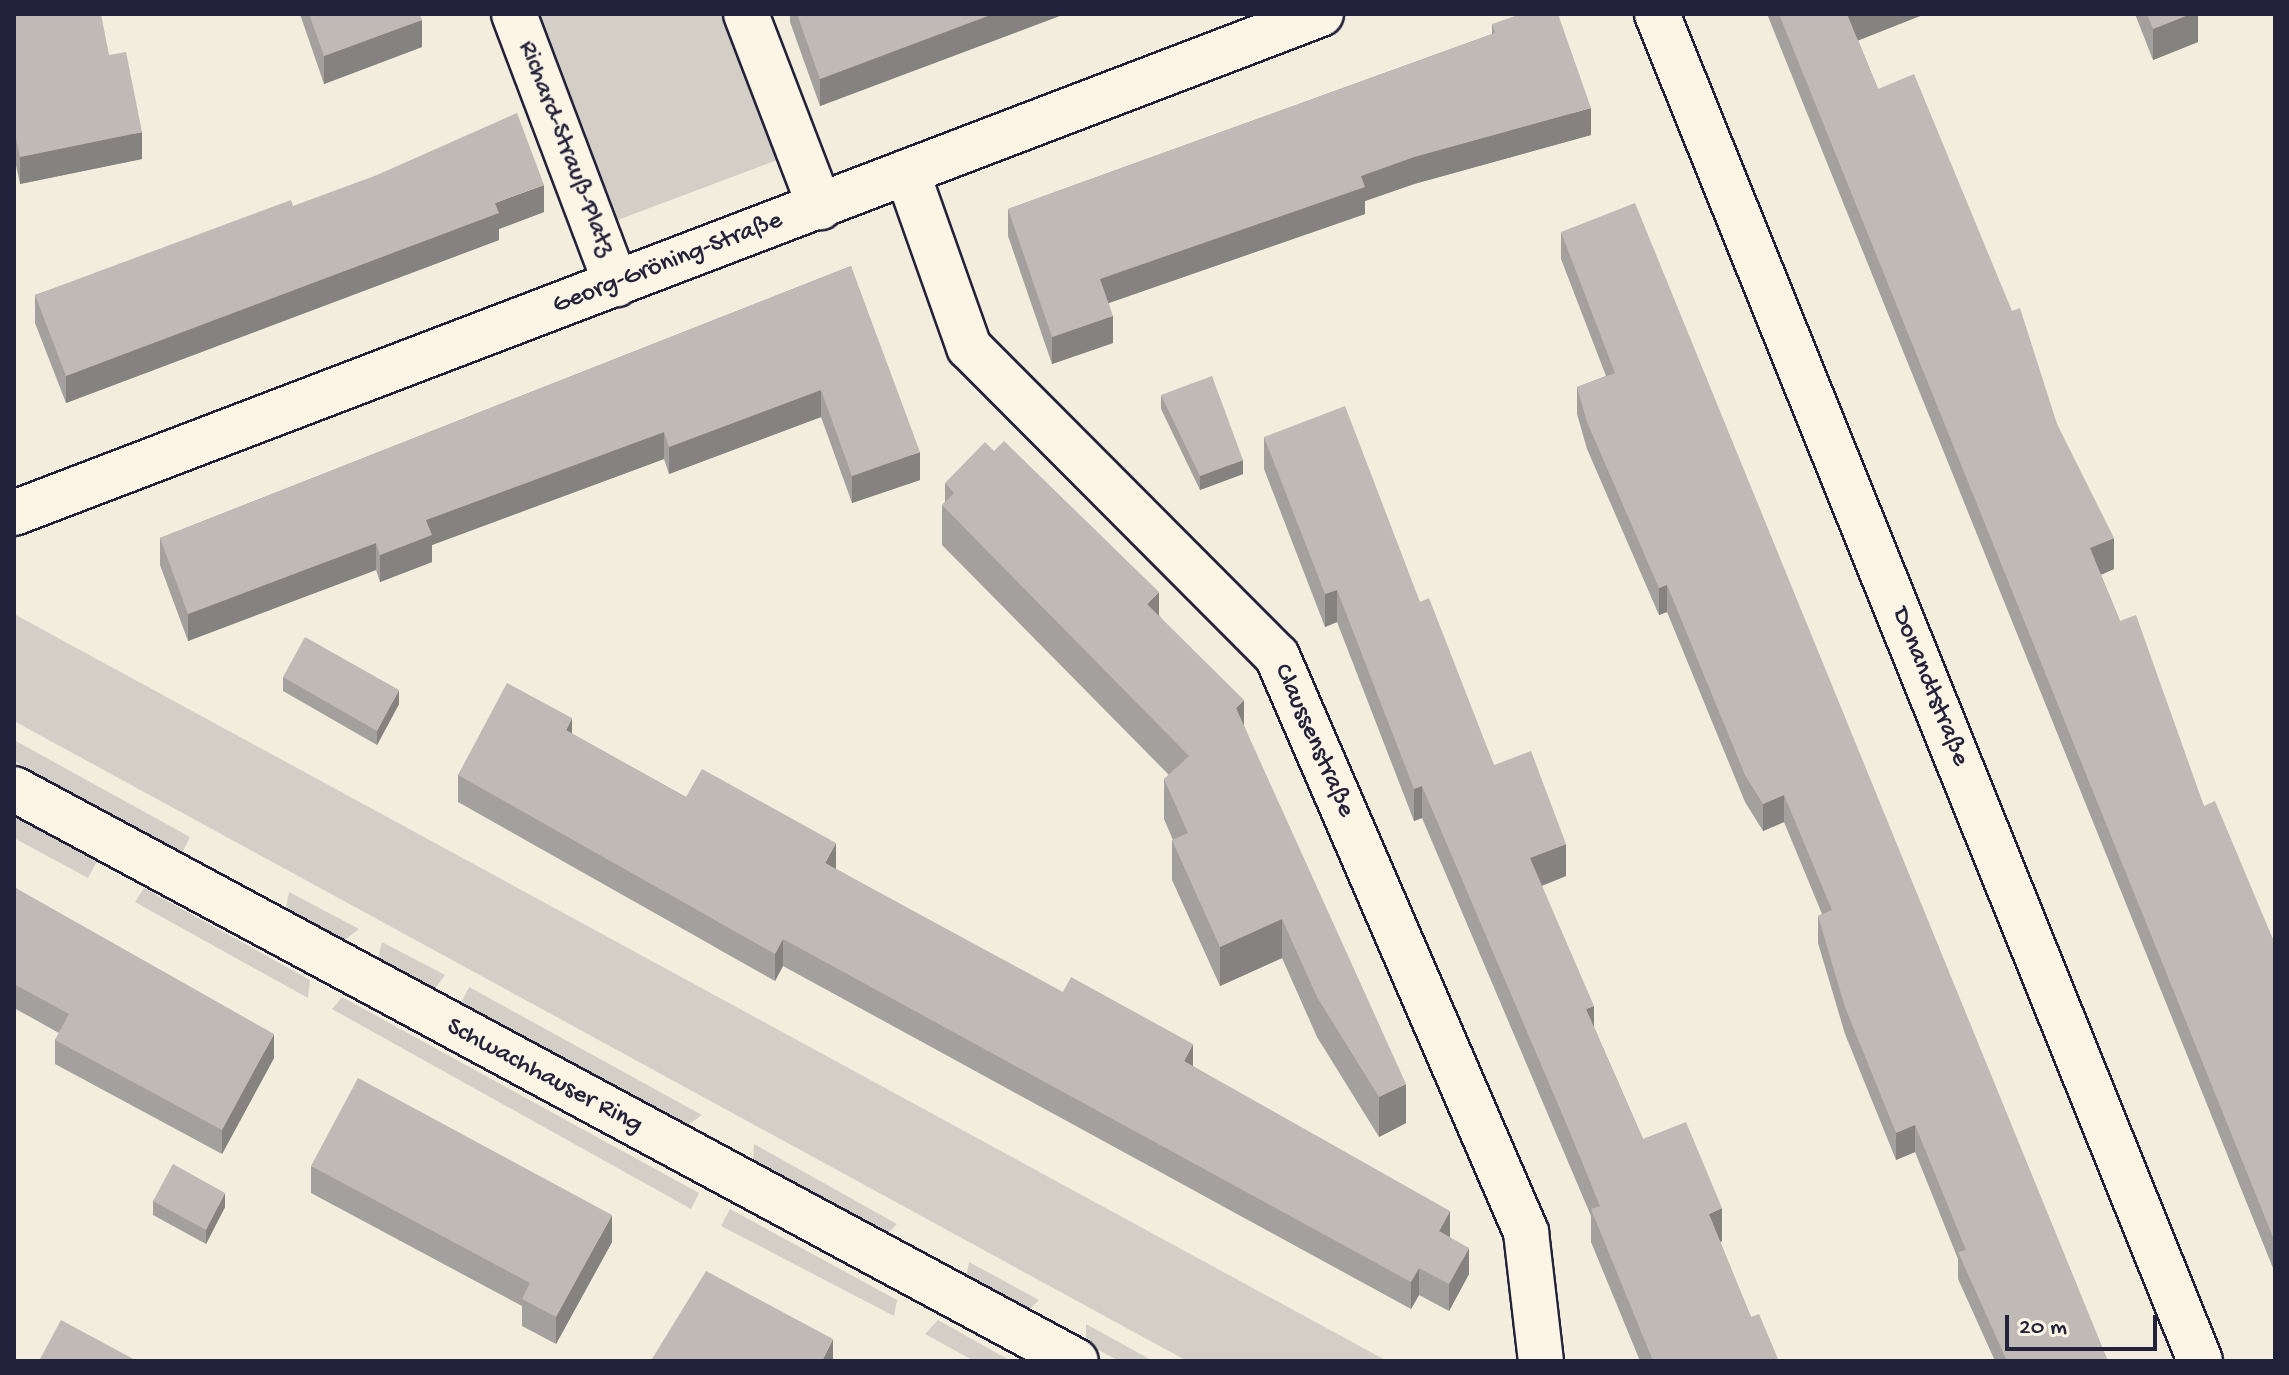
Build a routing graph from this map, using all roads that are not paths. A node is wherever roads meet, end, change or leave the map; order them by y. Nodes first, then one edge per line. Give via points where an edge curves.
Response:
1 (514, 14) edge
2 (746, 14) edge
3 (1321, 14) edge
4 (1657, 14) edge
5 (907, 172) junction
6 (820, 207) junction
7 (616, 284) junction
8 (14, 513) edge
9 (14, 789) edge
10 (1076, 1361) edge
11 (1541, 1361) edge
12 (2200, 1361) edge

1 - 7 street, Richard-Strauß-Platz
2 - 6 street
3 - 5 street, Georg-Gröning-Straße
4 - 12 street, Donandtstraße
5 - 6 street, Georg-Gröning-Straße
5 - 11 street, Claussenstraße via 969,347 1277,656 1526,1232
6 - 7 street, Georg-Gröning-Straße
7 - 8 street, Georg-Gröning-Straße
9 - 10 street, Schwachhauser Ring

